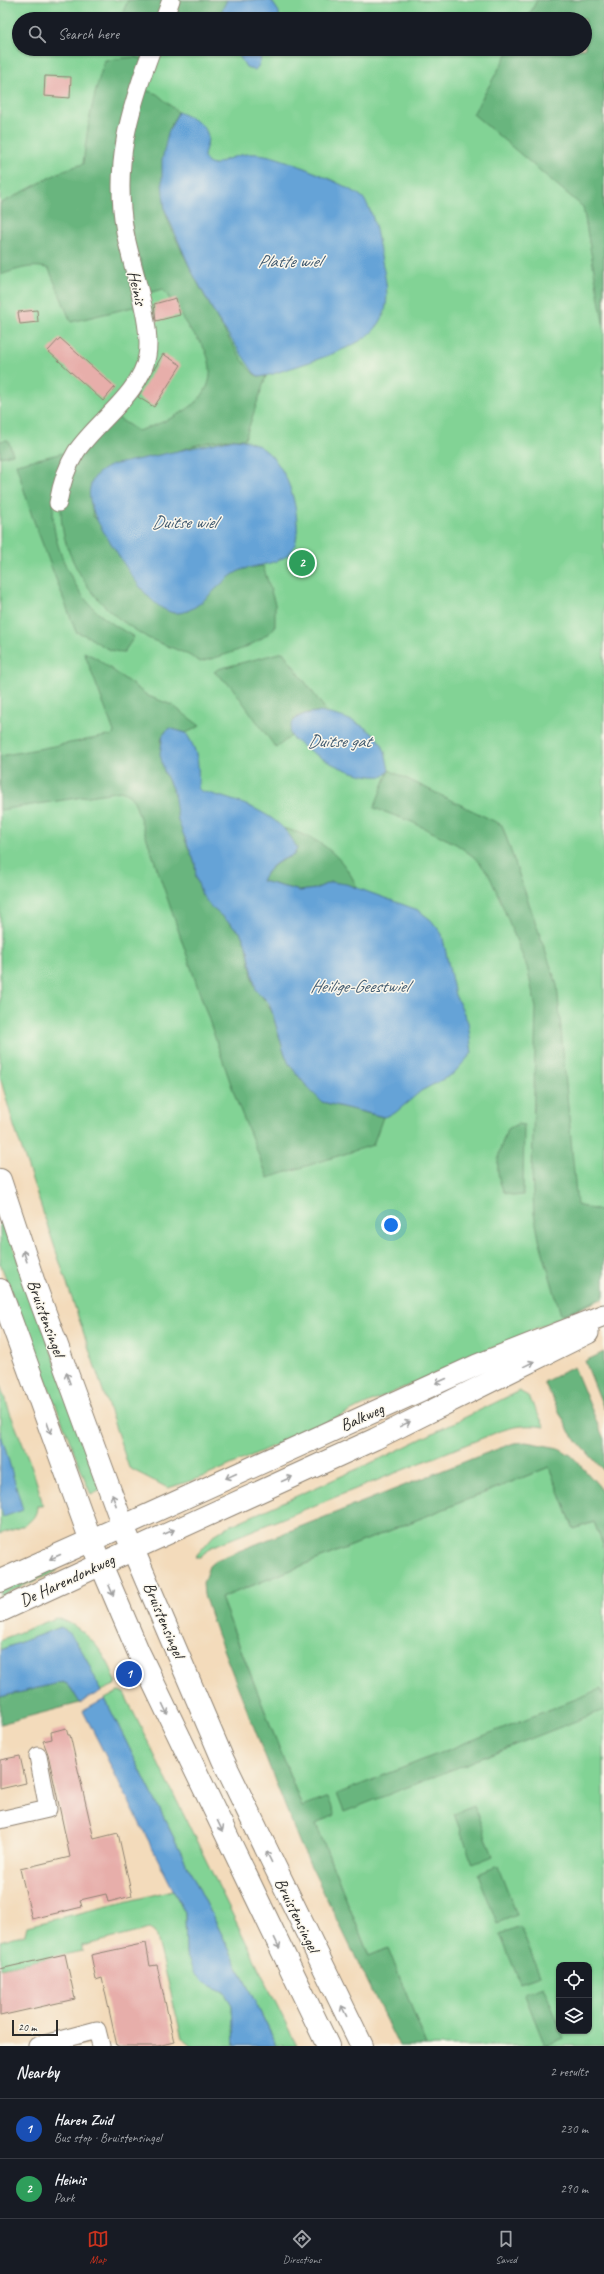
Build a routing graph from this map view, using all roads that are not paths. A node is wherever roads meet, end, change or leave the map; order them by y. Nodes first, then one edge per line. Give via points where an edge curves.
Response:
1 (171, 0) edge
2 (167, 12) edge
3 (150, 56) edge
4 (58, 503) dead end
5 (0, 1180) edge
6 (0, 1290) edge
7 (604, 1315) edge
8 (604, 1324) edge
9 (123, 1526) junction
10 (91, 1541) junction
11 (134, 1549) junction
12 (101, 1565) junction
13 (0, 1581) edge
14 (0, 1611) edge
15 (38, 1756) dead end
16 (0, 1820) edge
17 (44, 2045) edge
18 (101, 2046) edge
19 (328, 2046) edge
20 (362, 2046) edge

1 - 2 street
3 - 4 street, Heinis via 128,119 120,171 125,231 148,337 147,356 143,371 123,399 76,453 66,474
9 -> 5 main road, Bruistensingel via 33,1280
6 -> 10 main road, Bruistensingel
7 -> 9 street, Balkweg via 477,1365
11 -> 8 street, Balkweg via 375,1439
9 - 10 main road, De Harendonkweg
9 - 11 main road, Bruistensingel
10 - 12 main road, Bruistensingel
10 -> 13 main road, De Harendonkweg
11 - 12 main road, De Harendonkweg
20 -> 11 main road, Bruistensingel via 223,1760
12 - 14 main road, De Harendonkweg
12 -> 19 main road, Bruistensingel via 138,1651
15 - 16 street via 48,1809
17 - 18 street via 97,2030

